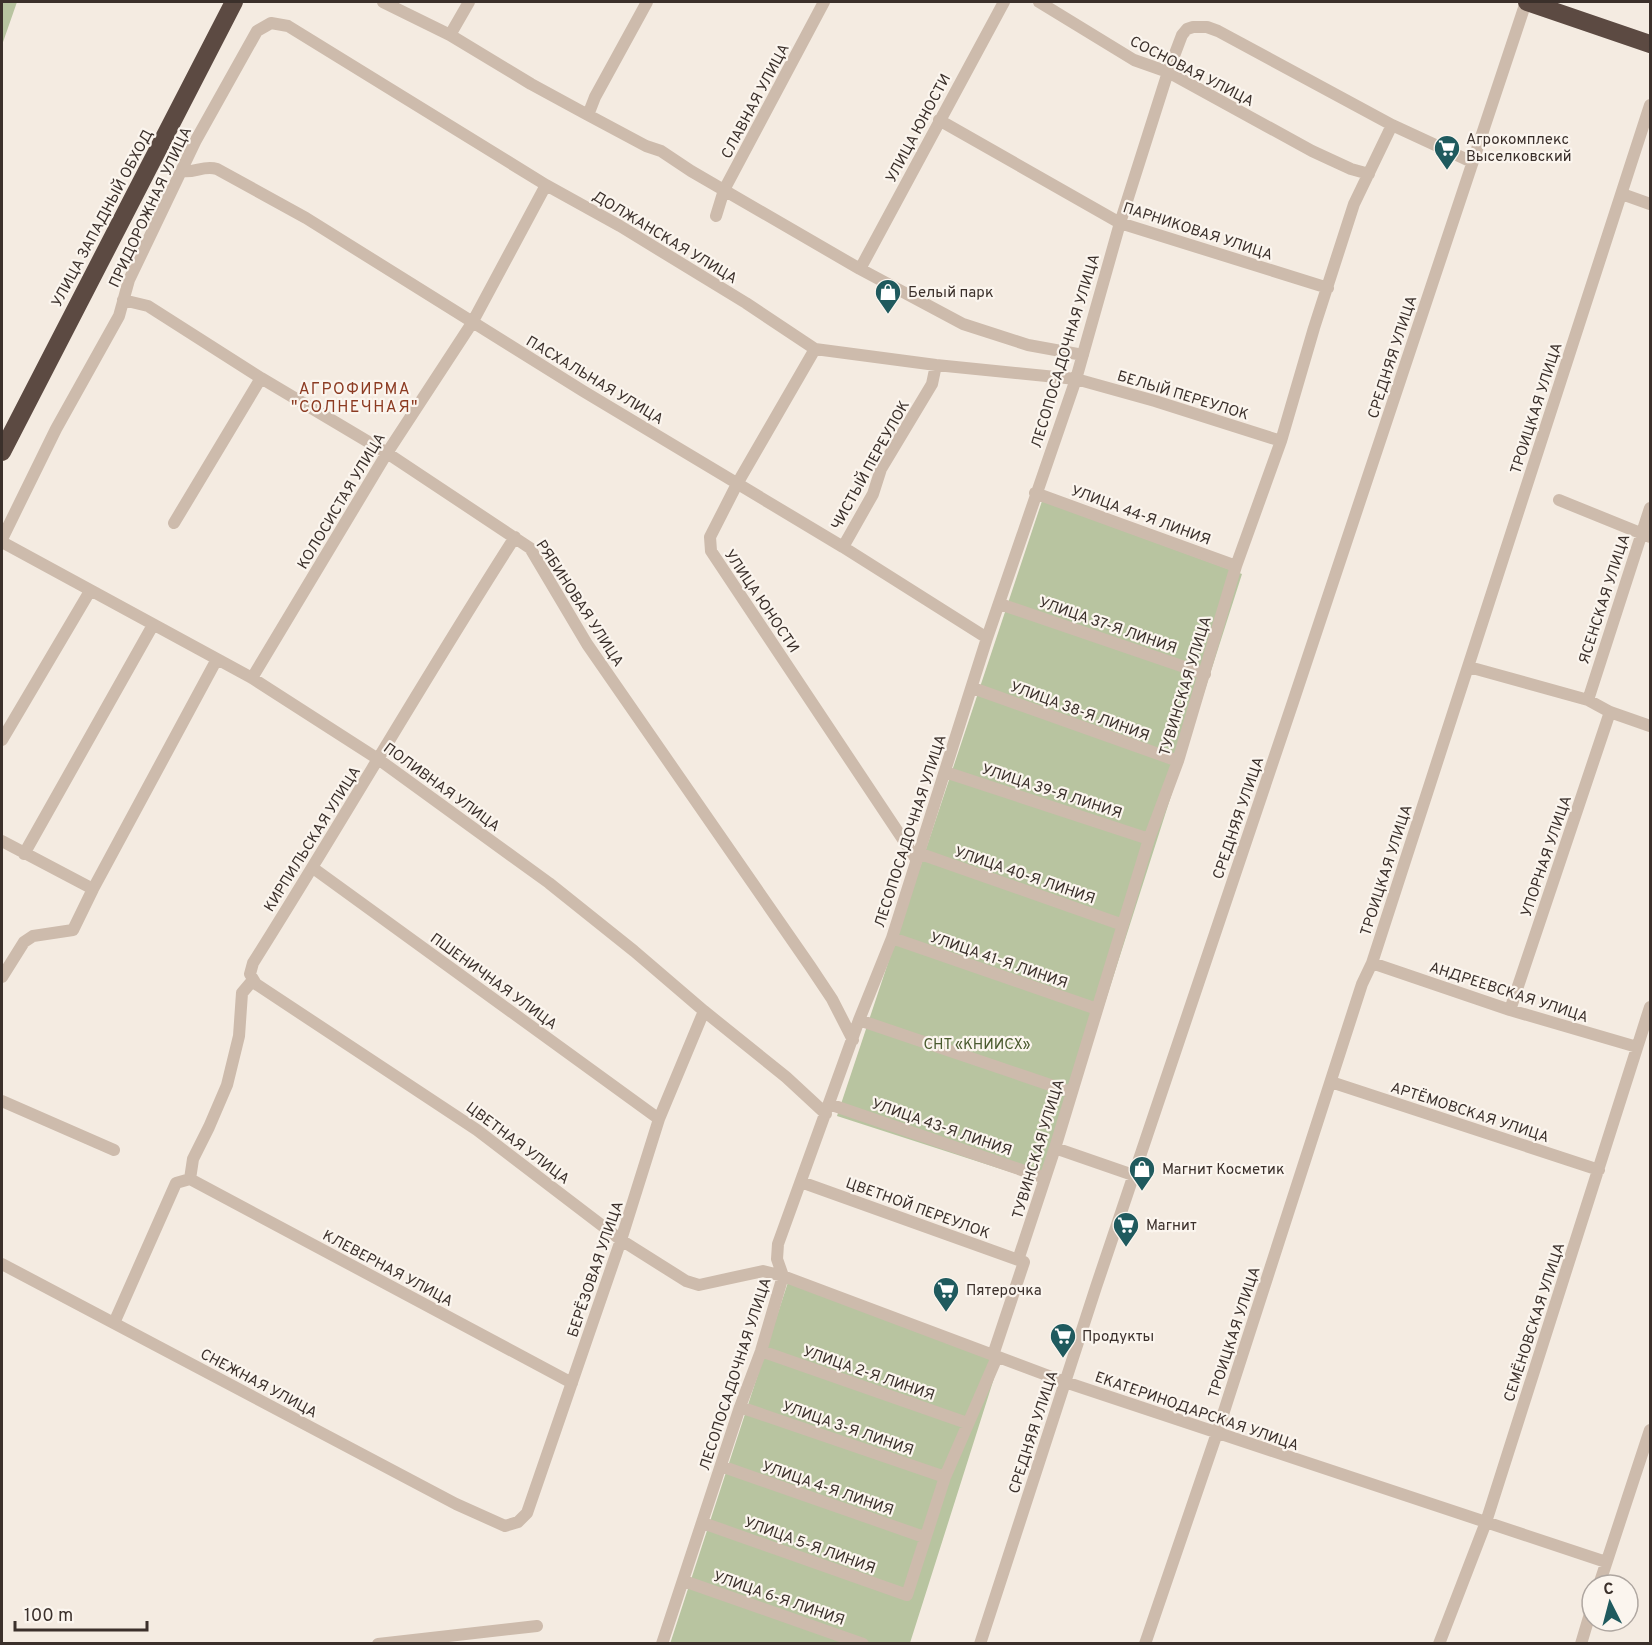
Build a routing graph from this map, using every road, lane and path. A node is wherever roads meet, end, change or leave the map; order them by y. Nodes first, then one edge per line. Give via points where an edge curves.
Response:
1 (226, 2) edge
2 (234, 2) edge
3 (383, 2) edge
4 (469, 2) edge
5 (647, 2) edge
6 (824, 2) edge
7 (1004, 2) edge
8 (1039, 2) edge
9 (1527, 2) edge
10 (1560, 2) edge
11 (271, 23) joint
12 (1650, 33) edge
13 (450, 35) junction
14 (1650, 44) edge
15 (1168, 72) junction
16 (1650, 105) edge
17 (588, 115) junction
18 (939, 120) junction
19 (1392, 125) junction
20 (1472, 162) junction
21 (182, 171) junction
22 (1369, 174) junction
23 (546, 185) junction
24 (724, 190) junction
25 (1622, 194) junction
26 (1650, 204) edge
27 (716, 216) dead end
28 (1120, 223) junction
29 (860, 269) junction
30 (1328, 288) junction
31 (123, 300) junction
32 (472, 322) junction
33 (815, 349) junction
34 (1083, 355) junction
35 (936, 365) junction
36 (261, 378) junction
37 (1076, 379) junction
38 (2, 434) edge
39 (1281, 441) junction
40 (2, 452) edge
41 (387, 453) junction
42 (737, 484) junction
43 (1035, 493) junction
44 (1559, 500) dead end
45 (1650, 508) edge
46 (174, 523) dead end
47 (1646, 536) edge
48 (516, 537) junction
49 (2, 541) edge
50 (843, 547) junction
51 (1236, 566) junction
52 (90, 591) junction
53 (1000, 604) junction
54 (153, 625) junction
55 (987, 638) junction
56 (217, 659) junction
57 (1468, 667) junction
58 (1205, 675) junction
59 (252, 678) junction
60 (973, 688) junction
61 (1588, 700) junction
62 (1610, 712) junction
63 (1650, 726) edge
64 (2, 740) edge
65 (378, 759) junction
66 (1178, 761) junction
67 (945, 772) junction
68 (1149, 839) junction
69 (2, 841) edge
70 (24, 854) junction
71 (917, 856) junction
72 (313, 868) junction
73 (93, 889) junction
74 (1123, 925) junction
75 (892, 938) junction
76 (1372, 963) junction
77 (2, 977) edge
78 (251, 977) junction
79 (1650, 1007) edge
80 (1097, 1010) junction
81 (1510, 1010) junction
82 (704, 1011) junction
83 (859, 1020) junction
84 (853, 1040) junction
85 (1637, 1047) junction
86 (1331, 1082) junction
87 (1071, 1092) junction
88 (2, 1101) edge
89 (828, 1109) junction
90 (659, 1119) junction
91 (1055, 1148) junction
92 (114, 1150) dead end
93 (1599, 1170) junction
94 (1133, 1175) junction
95 (1045, 1178) junction
96 (190, 1179) junction
97 (801, 1182) junction
98 (621, 1240) junction
99 (1021, 1261) junction
100 (2, 1264) edge
101 (783, 1276) junction
102 (114, 1323) junction
103 (761, 1351) junction
104 (995, 1356) junction
105 (1065, 1382) junction
106 (572, 1383) junction
107 (740, 1407) junction
108 (967, 1424) junction
109 (1650, 1430) edge
110 (1217, 1433) junction
111 (721, 1466) junction
112 (945, 1477) junction
113 (1486, 1522) junction
114 (703, 1523) junction
115 (505, 1526) joint
116 (924, 1538) junction
117 (1606, 1562) junction
118 (1603, 1573) edge
119 (684, 1581) junction
120 (907, 1595) joint
121 (537, 1626) dead end
122 (665, 1643) edge
123 (378, 1644) edge
124 (863, 1644) edge
125 (980, 1644) edge
126 (1145, 1644) edge
127 (1439, 1644) edge

1 - 38 highway, УЛИЦА ЗАПАДНЫЙ ОБХОД
2 - 40 highway, УЛИЦА ЗАПАДНЫЙ ОБХОД
3 - 13 street
4 - 13 street
5 - 17 street
6 - 24 street, СЛАВНАЯ УЛИЦА
7 - 18 street, УЛИЦА ЮНОСТИ
8 - 15 street, СОСНОВАЯ УЛИЦА via 1134,60
9 - 14 highway
9 - 20 street, СРЕДНЯЯ УЛИЦА
10 - 12 highway
11 - 21 street, ПРИДОРОЖНАЯ УЛИЦА via 257,31
11 - 23 street, ДОЛЖАНСКАЯ УЛИЦА via 288,26
13 - 17 street
15 - 19 street, ЛЕСОПОСАДОЧНАЯ УЛИЦА via 1182,35 1193,27 1206,27
15 - 22 street, СОСНОВАЯ УЛИЦА via 1312,151
15 - 28 street, ЛЕСОПОСАДОЧНАЯ УЛИЦА
16 - 25 street, ТРОИЦКАЯ УЛИЦА
17 - 24 street via 661,151
18 - 28 street, ПАРНИКОВАЯ УЛИЦА
18 - 29 street, УЛИЦА ЮНОСТИ
19 - 20 street
19 - 22 street, ТУВИНСКАЯ УЛИЦА
20 - 94 street, СРЕДНЯЯ УЛИЦА
21 - 31 street, ПРИДОРОЖНАЯ УЛИЦА
21 - 32 street, ПАСХАЛЬНАЯ УЛИЦА via 210,166 217,169 306,218
22 - 30 street, ТУВИНСКАЯ УЛИЦА via 1354,204
23 - 32 street, КОЛОСИСТАЯ УЛИЦА
23 - 33 street, ДОЛЖАНСКАЯ УЛИЦА via 620,226
24 - 27 street, СЛАВНАЯ УЛИЦА
24 - 29 street
25 - 26 street
25 - 57 street, ТРОИЦКАЯ УЛИЦА
28 - 30 street, ПАРНИКОВАЯ УЛИЦА
28 - 34 street, ЛЕСОПОСАДОЧНАЯ УЛИЦА
29 - 34 street via 973,328 1028,345
30 - 39 street, ТУВИНСКАЯ УЛИЦА
31 - 36 street, РЯБИНОВАЯ УЛИЦА via 147,306
31 - 49 street, ПРИДОРОЖНАЯ УЛИЦА
32 - 41 street, КОЛОСИСТАЯ УЛИЦА
32 - 42 street, ПАСХАЛЬНАЯ УЛИЦА
33 - 35 street, ДОЛЖАНСКАЯ УЛИЦА
33 - 42 street, УЛИЦА ЮНОСТИ
34 - 37 street, ЛЕСОПОСАДОЧНАЯ УЛИЦА
35 - 37 street, ДОЛЖАНСКАЯ УЛИЦА
35 - 50 street, ЧИСТЫЙ ПЕРЕУЛОК via 932,384 881,469 873,494
36 - 41 street, РЯБИНОВАЯ УЛИЦА
36 - 46 street
37 - 39 street, БЕЛЫЙ ПЕРЕУЛОК
37 - 43 street, ЛЕСОПОСАДОЧНАЯ УЛИЦА
39 - 51 street, ТУВИНСКАЯ УЛИЦА
41 - 48 street, РЯБИНОВАЯ УЛИЦА
41 - 59 street, КОЛОСИСТАЯ УЛИЦА
42 - 50 street, ПАСХАЛЬНАЯ УЛИЦА
42 - 71 street, УЛИЦА ЮНОСТИ via 710,537 711,551
43 - 51 street, УЛИЦА 44-Я ЛИНИЯ
43 - 53 street, ЛЕСОПОСАДОЧНАЯ УЛИЦА
44 - 47 street
45 - 47 street, ЯСЕНСКАЯ УЛИЦА
47 - 61 street, ЯСЕНСКАЯ УЛИЦА
48 - 65 street, КИРПИЛЬСКАЯ УЛИЦА
48 - 84 street, РЯБИНОВАЯ УЛИЦА via 530,548 587,644 810,966
49 - 52 street, ПОЛИВНАЯ УЛИЦА
50 - 55 street, ПАСХАЛЬНАЯ УЛИЦА
51 - 58 street, ТУВИНСКАЯ УЛИЦА
52 - 54 street, ПОЛИВНАЯ УЛИЦА
52 - 64 street
53 - 55 street, ЛЕСОПОСАДОЧНАЯ УЛИЦА
53 - 58 street, УЛИЦА 37-Я ЛИНИЯ
54 - 56 street, ПОЛИВНАЯ УЛИЦА
54 - 70 street
55 - 60 street, ЛЕСОПОСАДОЧНАЯ УЛИЦА
56 - 59 street, ПОЛИВНАЯ УЛИЦА
56 - 73 street
57 - 61 street
57 - 76 street, ТРОИЦКАЯ УЛИЦА
58 - 66 street, ТУВИНСКАЯ УЛИЦА
59 - 65 street, ПОЛИВНАЯ УЛИЦА
60 - 66 street, УЛИЦА 38-Я ЛИНИЯ
60 - 67 street, ЛЕСОПОСАДОЧНАЯ УЛИЦА
61 - 62 street
62 - 63 street
62 - 81 street, УПОРНАЯ УЛИЦА
65 - 72 street, КИРПИЛЬСКАЯ УЛИЦА
65 - 82 street, ПОЛИВНАЯ УЛИЦА via 549,883
66 - 68 street, ТУВИНСКАЯ УЛИЦА
67 - 68 street, УЛИЦА 39-Я ЛИНИЯ
67 - 71 street, ЛЕСОПОСАДОЧНАЯ УЛИЦА
68 - 74 street, ТУВИНСКАЯ УЛИЦА
69 - 70 street
70 - 73 street
71 - 74 street, УЛИЦА 40-Я ЛИНИЯ
71 - 75 street, ЛЕСОПОСАДОЧНАЯ УЛИЦА
72 - 78 street, КИРПИЛЬСКАЯ УЛИЦА via 253,963
72 - 90 street, ПШЕНИЧНАЯ УЛИЦА
73 - 77 street via 73,930 33,936 24,942
74 - 80 street, ТУВИНСКАЯ УЛИЦА
75 - 80 street, УЛИЦА 41-Я ЛИНИЯ
75 - 83 street, ЛЕСОПОСАДОЧНАЯ УЛИЦА
76 - 81 street, АНДРЕЕВСКАЯ УЛИЦА
76 - 86 street, ТРОИЦКАЯ УЛИЦА
78 - 96 street, КИРПИЛЬСКАЯ УЛИЦА via 242,993 239,1036 227,1085 193,1159
78 - 98 street, ЦВЕТНАЯ УЛИЦА via 477,1130
79 - 85 street, СЕМЁНОВСКАЯ УЛИЦА
80 - 87 street, ТУВИНСКАЯ УЛИЦА
81 - 85 street, АНДРЕЕВСКАЯ УЛИЦА
82 - 89 street, ПОЛИВНАЯ УЛИЦА
82 - 90 street, БЕРЁЗОВАЯ УЛИЦА
83 - 84 street, ЛЕСОПОСАДОЧНАЯ УЛИЦА
83 - 87 street
84 - 89 street, ЛЕСОПОСАДОЧНАЯ УЛИЦА
85 - 93 street, СЕМЁНОВСКАЯ УЛИЦА
86 - 93 street, АРТЁМОВСКАЯ УЛИЦА
86 - 110 street, ТРОИЦКАЯ УЛИЦА
87 - 91 street, ТУВИНСКАЯ УЛИЦА
88 - 92 street
89 - 95 street, УЛИЦА 43-Я ЛИНИЯ
89 - 97 street, ЛЕСОПОСАДОЧНАЯ УЛИЦА
90 - 98 street, БЕРЁЗОВАЯ УЛИЦА
91 - 94 street
91 - 95 street, ТУВИНСКАЯ УЛИЦА
93 - 113 street, СЕМЁНОВСКАЯ УЛИЦА
94 - 105 street, СРЕДНЯЯ УЛИЦА
95 - 99 street, ТУВИНСКАЯ УЛИЦА
96 - 102 street via 176,1183
96 - 106 street, КЛЕВЕРНАЯ УЛИЦА
97 - 99 street, ЦВЕТНОЙ ПЕРЕУЛОК
97 - 101 street, ЛЕСОПОСАДОЧНАЯ УЛИЦА via 778,1244 777,1259
98 - 101 street, ЦВЕТНАЯ УЛИЦА via 686,1281 699,1285 764,1271
98 - 106 street, БЕРЁЗОВАЯ УЛИЦА
99 - 104 street, ТУВИНСКАЯ УЛИЦА
100 - 102 street, СНЕЖНАЯ УЛИЦА
101 - 103 street, ЛЕСОПОСАДОЧНАЯ УЛИЦА
101 - 104 street, ЕКАТЕРИНОДАРСКАЯ УЛИЦА
102 - 115 street, СНЕЖНАЯ УЛИЦА via 456,1504
103 - 107 street, ЛЕСОПОСАДОЧНАЯ УЛИЦА
103 - 108 street, УЛИЦА 2-Я ЛИНИЯ
104 - 105 street, ЕКАТЕРИНОДАРСКАЯ УЛИЦА
104 - 108 street, ТУВИНСКАЯ УЛИЦА
105 - 110 street, ЕКАТЕРИНОДАРСКАЯ УЛИЦА
105 - 125 street, СРЕДНЯЯ УЛИЦА
106 - 115 street, БЕРЁЗОВАЯ УЛИЦА via 527,1513 518,1522
107 - 111 street, ЛЕСОПОСАДОЧНАЯ УЛИЦА
107 - 112 street, УЛИЦА 3-Я ЛИНИЯ
108 - 112 street, ТУВИНСКАЯ УЛИЦА
109 - 117 street
110 - 113 street, ЕКАТЕРИНОДАРСКАЯ УЛИЦА
110 - 126 street, ТРОИЦКАЯ УЛИЦА
111 - 114 street, ЛЕСОПОСАДОЧНАЯ УЛИЦА
111 - 116 street, УЛИЦА 4-Я ЛИНИЯ
112 - 116 street, ТУВИНСКАЯ УЛИЦА
113 - 117 street, ЕКАТЕРИНОДАРСКАЯ УЛИЦА
113 - 127 street, СЕМЁНОВСКАЯ УЛИЦА
114 - 119 street, ЛЕСОПОСАДОЧНАЯ УЛИЦА
114 - 120 street, УЛИЦА 5-Я ЛИНИЯ
116 - 120 street, ТУВИНСКАЯ УЛИЦА
117 - 118 street
119 - 122 street, ЛЕСОПОСАДОЧНАЯ УЛИЦА
119 - 124 street, УЛИЦА 6-Я ЛИНИЯ
121 - 123 street

